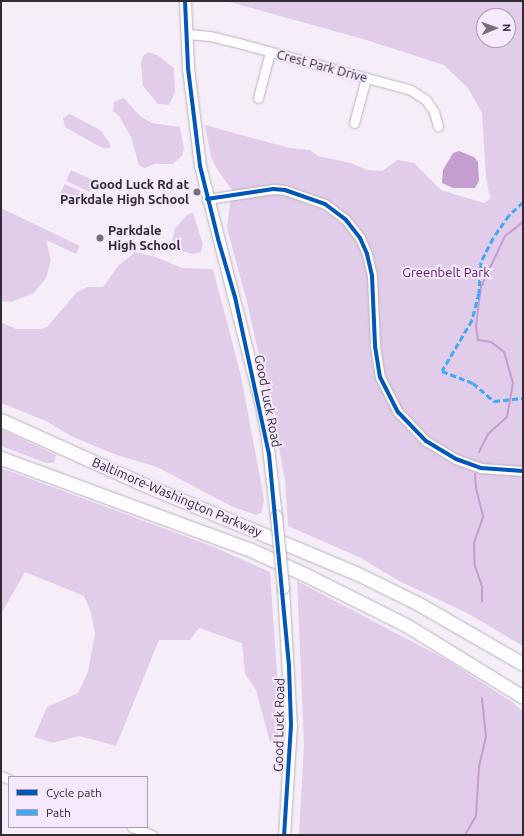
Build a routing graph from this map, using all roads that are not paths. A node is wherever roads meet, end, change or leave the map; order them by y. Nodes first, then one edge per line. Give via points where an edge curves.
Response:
1 (185, 1) edge
2 (187, 34) junction
3 (270, 52) junction
4 (366, 78) junction
5 (258, 98) dead end
6 (354, 123) dead end
7 (438, 126) dead end
8 (207, 199) junction
9 (1, 420) edge
10 (1, 458) edge
11 (523, 471) edge
12 (523, 664) edge
13 (523, 697) edge
14 (134, 828) edge
15 (152, 835) edge
16 (284, 835) edge

1 - 2 main road, Good Luck Road
2 - 3 street, Crest Park Drive via 210,36
2 - 8 main road, Good Luck Road via 192,114
3 - 4 street, Crest Park Drive
3 - 5 street
4 - 6 street
4 - 7 street, Crest Park Drive via 417,93 430,106
8 - 11 street via 272,189 285,190 325,204 346,220 360,238 367,254 372,276 380,377 398,412 426,441 456,459 481,468
8 - 16 main road, Good Luck Road, bridge via 235,297 266,431 283,588 291,726
9 - 12 highway, Baltimore-Washington Parkway via 138,482 356,573 424,606
10 - 13 highway, Baltimore-Washington Parkway via 251,550 304,574 406,625
14 - 15 street

